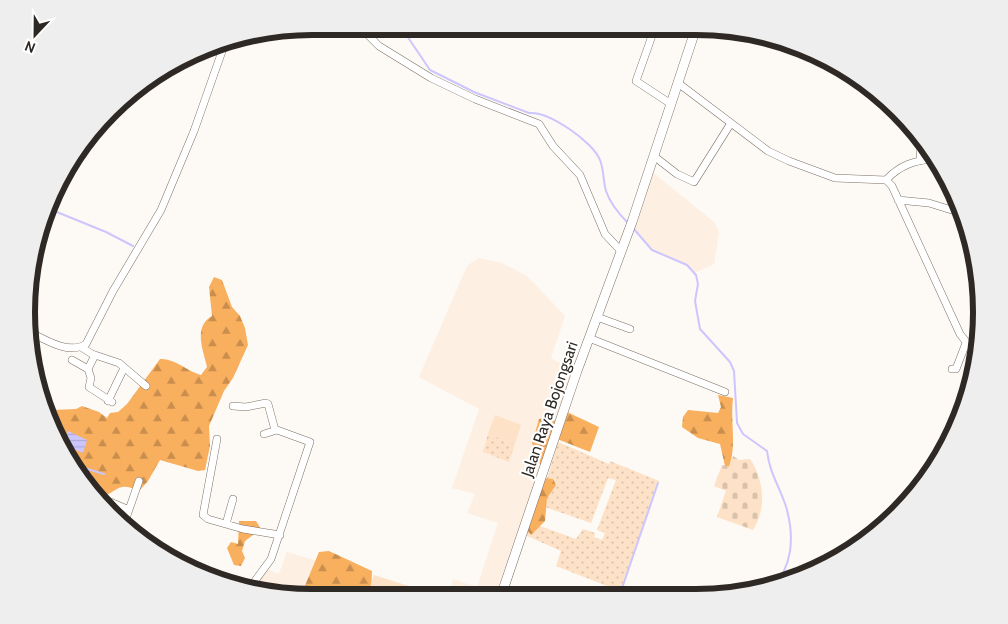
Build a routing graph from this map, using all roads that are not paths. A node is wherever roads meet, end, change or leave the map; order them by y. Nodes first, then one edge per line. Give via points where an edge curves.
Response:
1 (369, 35) edge
2 (652, 35) edge
3 (694, 35) edge
4 (222, 50) edge
5 (678, 83) junction
6 (671, 104) junction
7 (731, 123) junction
8 (921, 150) edge
9 (655, 157) junction
10 (927, 160) edge
11 (920, 161) junction
12 (886, 180) junction
13 (898, 200) junction
14 (954, 210) edge
15 (621, 251) junction
16 (597, 317) junction
17 (630, 329) dead end
18 (36, 335) edge
19 (589, 338) junction
20 (966, 343) junction
21 (81, 348) junction
22 (971, 349) edge
23 (95, 355) junction
24 (72, 360) dead end
25 (124, 368) junction
26 (952, 368) dead end
27 (88, 369) junction
28 (146, 386) dead end
29 (725, 392) dead end
30 (233, 406) dead end
31 (275, 430) junction
32 (264, 434) dead end
33 (217, 439) dead end
34 (139, 481) dead end
35 (233, 499) dead end
36 (111, 502) edge
37 (129, 510) junction
38 (126, 518) edge
39 (226, 524) junction
40 (280, 535) junction
41 (254, 583) edge
42 (503, 589) edge

1 - 15 street via 380,46 431,78 539,124 553,146 580,175 605,234
2 - 6 street via 636,81
3 - 5 main road, Jalan Raya Bojongsari
4 - 21 street via 161,210
5 - 6 main road, Jalan Raya Bojongsari
5 - 7 street
6 - 9 main road, Jalan Raya Bojongsari
7 - 9 street via 694,182
7 - 12 street via 768,151 820,174 835,178
8 - 11 street
9 - 15 main road, Jalan Raya Bojongsari
10 - 11 street
11 - 12 street via 909,163
12 - 13 street
13 - 14 street via 929,202
13 - 20 street
15 - 16 main road, Jalan Raya Bojongsari
16 - 17 street
16 - 19 main road, Jalan Raya Bojongsari
18 - 21 street via 63,346
19 - 29 street
19 - 42 main road, Jalan Raya Bojongsari
20 - 22 street
20 - 26 street via 956,369
21 - 23 street
23 - 25 street via 115,361
23 - 27 street
24 - 27 street
25 - 27 street via 110,401 89,387
25 - 28 street
30 - 31 street via 268,404
31 - 32 street
31 - 40 street via 310,442
33 - 39 street via 203,515
34 - 37 street
35 - 39 street
36 - 37 street
37 - 38 street
39 - 40 street
40 - 41 street via 272,559

